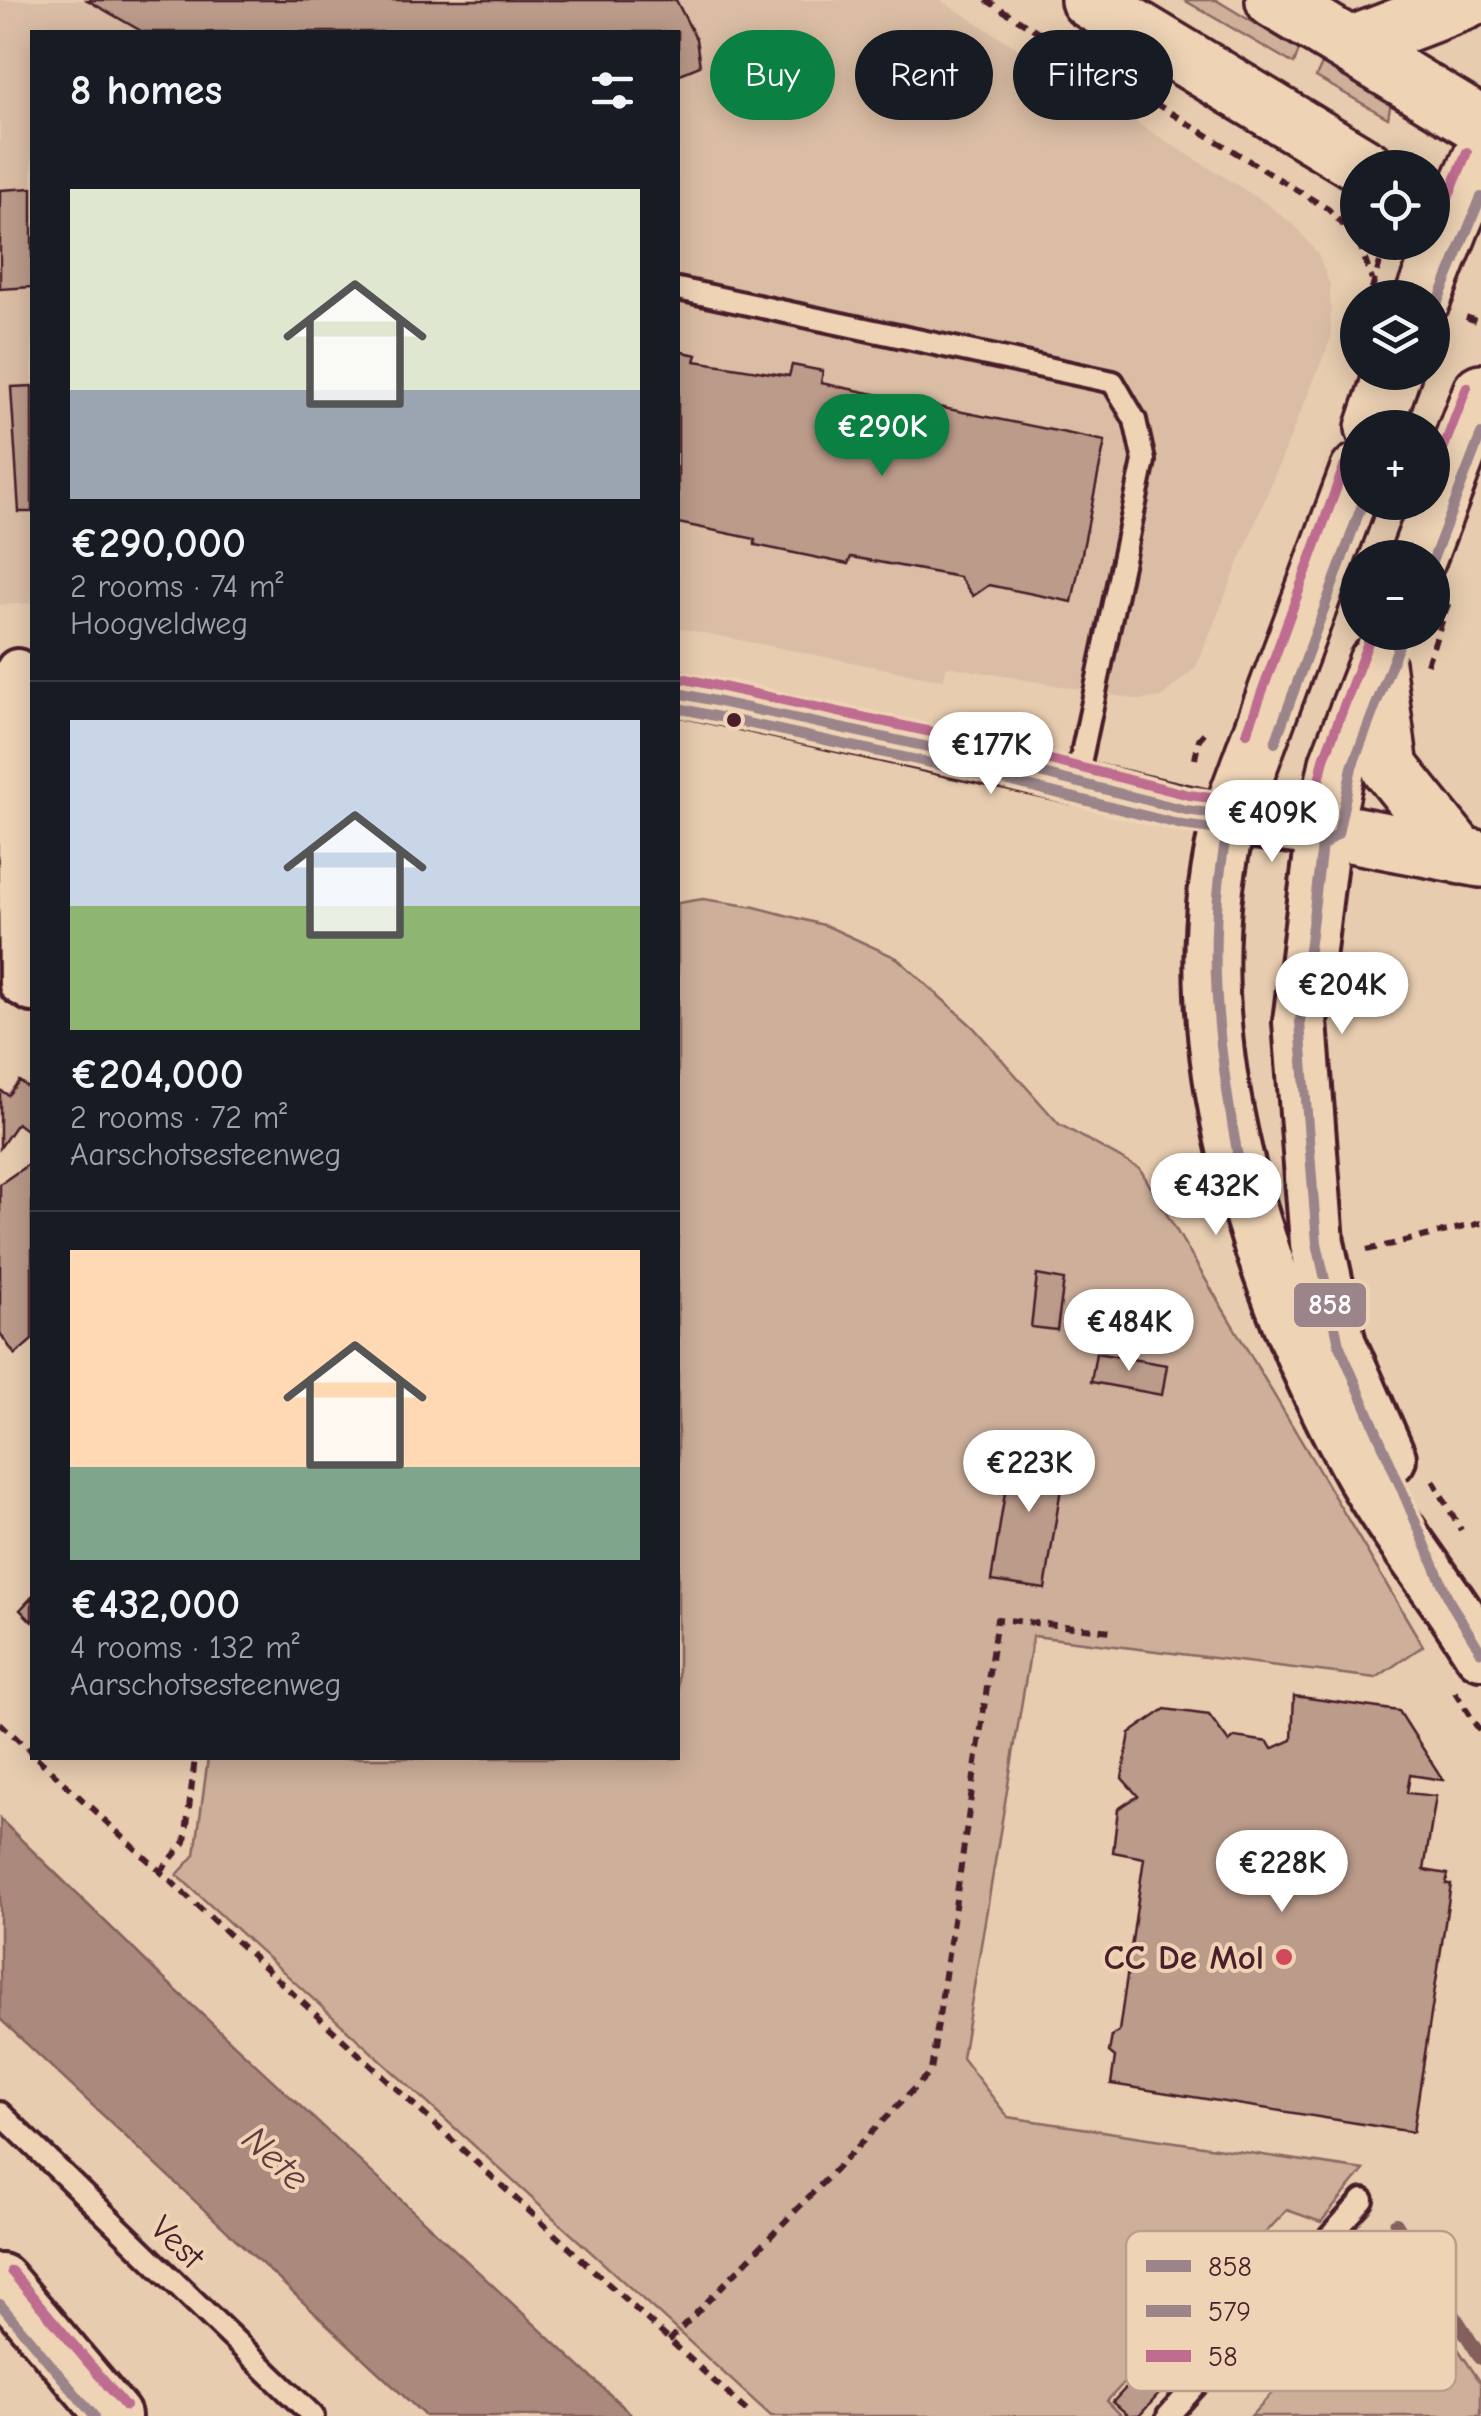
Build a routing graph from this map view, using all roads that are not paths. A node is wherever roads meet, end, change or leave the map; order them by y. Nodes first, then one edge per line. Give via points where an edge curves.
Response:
1 (1089, 0) edge
2 (1274, 0) edge
3 (1468, 0) edge
4 (1351, 45) junction
5 (1481, 126) edge
6 (1340, 151) edge
7 (1481, 158) edge
8 (1456, 219) edge
9 (1431, 280) edge
10 (680, 289) edge
11 (1481, 392) edge
12 (1472, 436) edge
13 (1340, 520) edge
14 (1444, 540) edge
15 (1397, 655) edge
16 (17, 670) edge
17 (680, 693) edge
18 (1076, 782) junction
19 (1230, 818) junction
20 (1324, 829) junction
21 (1471, 858) edge
22 (17, 982) edge
23 (1450, 1602) junction
24 (1481, 1652) edge
25 (0, 2114) edge
26 (1362, 2200) dead end
27 (1334, 2231) edge
28 (0, 2282) edge
29 (1190, 2391) edge
30 (114, 2416) edge
31 (313, 2416) edge
32 (1168, 2416) edge

1 - 6 main road
2 - 4 main road
3 - 4 main road
4 - 5 main road
7 - 8 main road
8 - 9 main road
10 - 18 lane via 1113,382 1135,420 1144,462
11 - 12 main road
12 - 14 main road
13 - 19 main road
15 - 20 main road via 1338,763
15 - 21 main road via 1390,768
16 - 22 street
17 - 18 street
18 - 19 street
19 - 20 main road
19 - 23 street via 1215,871 1212,996 1249,1208 1299,1355 1362,1473
20 - 21 main road
20 - 23 street via 1300,1022 1316,1243 1340,1344
23 - 24 street
25 - 31 lane, Vest
26 - 27 lane
28 - 30 street
29 - 32 lane

